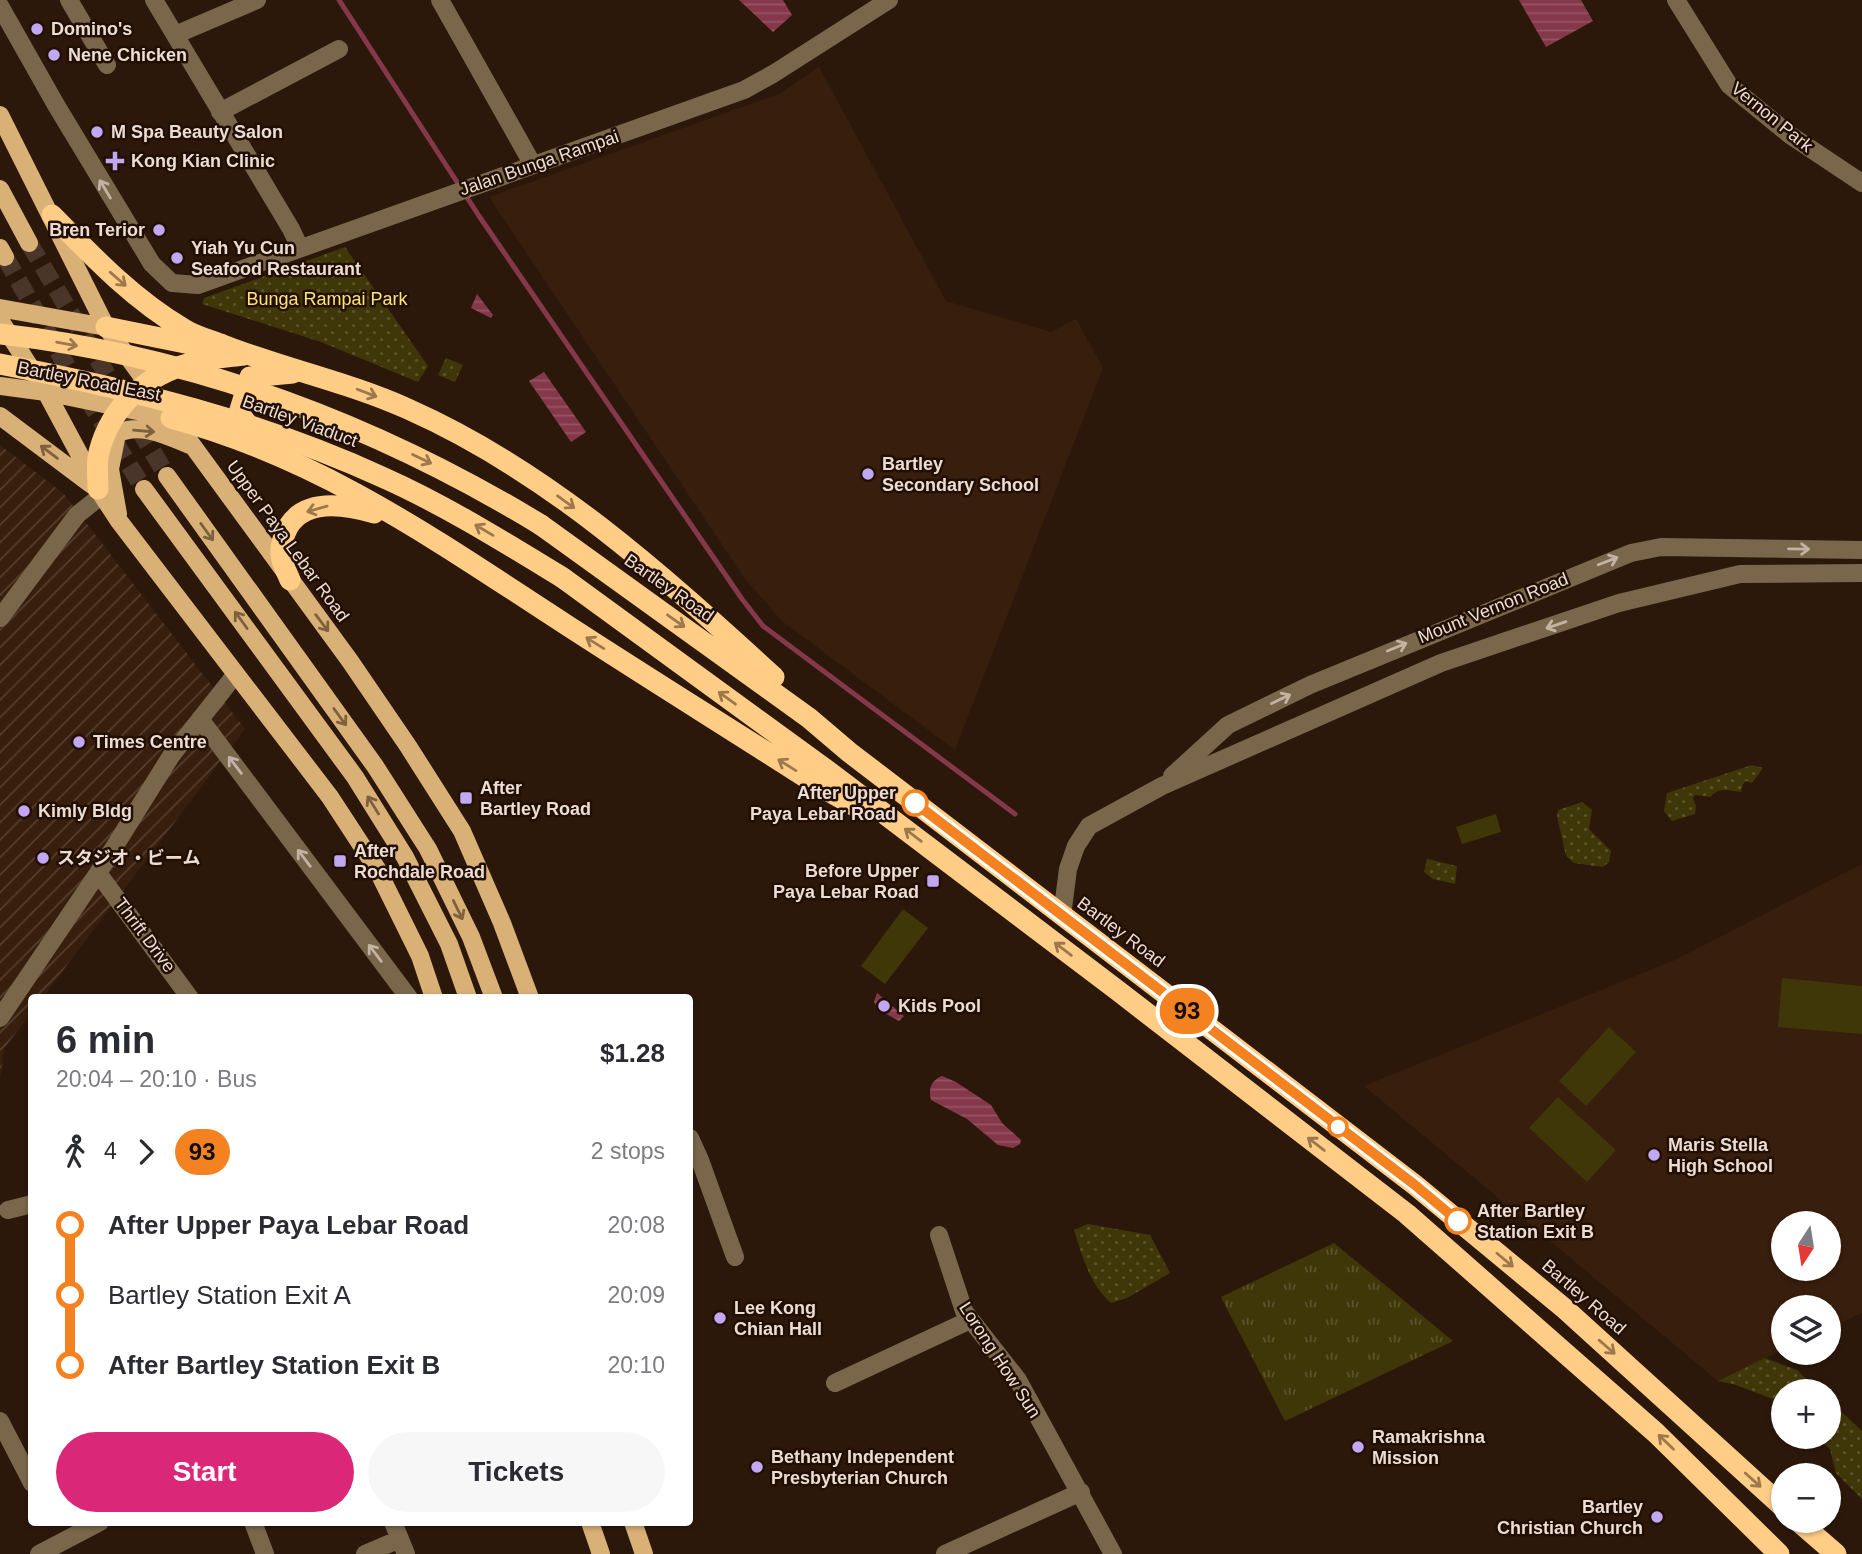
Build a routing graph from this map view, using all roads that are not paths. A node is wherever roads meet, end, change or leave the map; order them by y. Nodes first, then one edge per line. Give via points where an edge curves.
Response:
1 (69, 0) edge
2 (154, 0) edge
3 (257, 0) edge
4 (440, 0) edge
5 (889, 0) edge
6 (1676, 0) edge
7 (0, 6) edge
8 (176, 35) junction
9 (339, 49) dead end
10 (107, 65) dead end
11 (220, 112) junction
12 (0, 115) edge
13 (533, 165) junction
14 (1862, 183) edge
15 (0, 189) edge
16 (52, 215) junction
17 (29, 243) tunnel mouth
18 (300, 248) junction
19 (0, 309) edge
20 (0, 320) edge
21 (106, 327) junction
22 (0, 334) edge
23 (247, 355) junction
24 (0, 364) edge
25 (302, 372) junction
26 (145, 383) junction
27 (0, 386) edge
28 (46, 392) junction
29 (119, 407) junction
30 (0, 416) edge
31 (171, 418) junction
32 (192, 446) junction
33 (268, 450) junction
34 (167, 476) tunnel mouth
35 (144, 489) tunnel mouth
36 (100, 492) junction
37 (119, 521) junction
38 (407, 523) junction
39 (541, 525) joint
40 (1737, 548) junction
41 (1862, 550) edge
42 (1862, 573) edge
43 (1740, 574) junction
44 (289, 580) junction
45 (0, 618) edge
46 (236, 675) junction
47 (809, 718) junction
48 (200, 719) junction
49 (1162, 786) junction
50 (890, 818) junction
51 (99, 873) junction
52 (1062, 916) junction
53 (187, 994) edge
54 (406, 994) edge
55 (433, 994) edge
56 (467, 994) edge
57 (492, 994) edge
58 (529, 994) edge
59 (0, 1018) edge
60 (693, 1145) edge
61 (28, 1205) edge
62 (8, 1210) dead end
63 (939, 1234) dead end
64 (735, 1257) dead end
65 (970, 1320) junction
66 (835, 1383) dead end
67 (0, 1421) edge
68 (28, 1475) edge
69 (1081, 1492) junction
70 (1771, 1496) edge
71 (92, 1526) edge
72 (254, 1526) edge
73 (593, 1526) edge
74 (634, 1526) edge
75 (1812, 1533) edge
76 (400, 1538) edge
77 (976, 1548) edge
78 (39, 1554) edge
79 (265, 1554) edge
80 (365, 1554) edge
81 (601, 1554) edge
82 (644, 1554) edge
83 (945, 1554) edge
84 (1113, 1554) edge
85 (1779, 1554) edge
86 (1836, 1554) edge

1 - 10 street
2 - 8 street
3 - 8 street
4 - 13 street
5 - 13 street, Jalan Bunga Rampai via 744,90
6 - 14 street, Vernon Park via 1729,85 1790,135
18 -> 7 street, Jalan Bunga Rampai via 198,285 173,284 152,264 110,198
8 - 11 street
9 - 11 street
11 - 18 street
12 - 16 main road, Upper Paya Lebar Road
13 - 18 street, Jalan Bunga Rampai
15 - 17 main road
16 - 21 main road, Upper Paya Lebar Road
16 -> 23 highway via 141,299 185,330
19 - 21 main road
20 - 28 main road
21 - 23 highway
21 - 26 main road, Upper Paya Lebar Road
22 -> 39 highway, Bartley Viaduct, bridge via 161,363 305,408 431,463
23 - 25 highway
23 - 26 highway via 191,363
50 -> 24 highway, Bartley Viaduct, bridge via 563,578 393,482 210,412
25 - 33 highway via 250,377 239,413
25 -> 47 highway via 408,409 514,465 622,542 787,688
26 - 29 highway
26 - 31 main road, Upper Paya Lebar Road
27 - 28 main road, Bartley Road East
28 - 29 main road, Bartley Road East
28 - 36 main road
29 - 31 main road, Bartley Road East
29 - 36 highway via 98,453
36 -> 30 main road
31 - 32 main road, Upper Paya Lebar Road
31 - 33 highway
37 -> 32 main road via 110,469 117,434 152,430
32 - 44 main road, Upper Paya Lebar Road
33 - 38 highway
34 -> 57 main road via 375,766 428,849 471,937
56 -> 35 main road via 449,944 405,857 355,777
36 - 37 main road
36 - 45 street via 77,515
37 - 46 main road
38 -> 44 highway via 349,505 308,510 291,523 283,537 280,553
50 -> 38 highway via 859,808 816,784
39 -> 47 highway, Bartley Road
40 -> 41 street, Mount Vernon Road
40 - 43 street
49 -> 40 street, Mount Vernon Road via 1228,725 1334,673 1631,553 1661,548
42 - 43 street, Mount Vernon Road
43 -> 49 street, Mount Vernon Road via 1619,603 1441,663
44 -> 58 main road, Upper Paya Lebar Road via 401,735 462,831
46 - 48 street
46 - 55 main road via 330,797 377,869 420,956
47 - 52 highway, Bartley Road
48 - 51 street via 171,756
54 -> 48 street
49 - 52 street, Mount Vernon Road via 1089,826 1068,869
85 -> 50 highway via 1656,1433 1407,1214
51 - 53 street, Thrift Drive
51 - 59 street
52 -> 70 highway, Bartley Road via 1415,1185 1574,1318
60 - 64 street
61 - 62 street
63 - 65 street, Lorong How Sun
65 - 66 street
65 - 69 street, Lorong How Sun via 1018,1380
67 - 68 street
69 - 77 street
69 - 84 street, Lorong How Sun
71 - 78 street
72 - 79 street
73 - 81 main road
74 - 82 main road
75 - 86 highway
76 - 80 street
77 - 83 street

